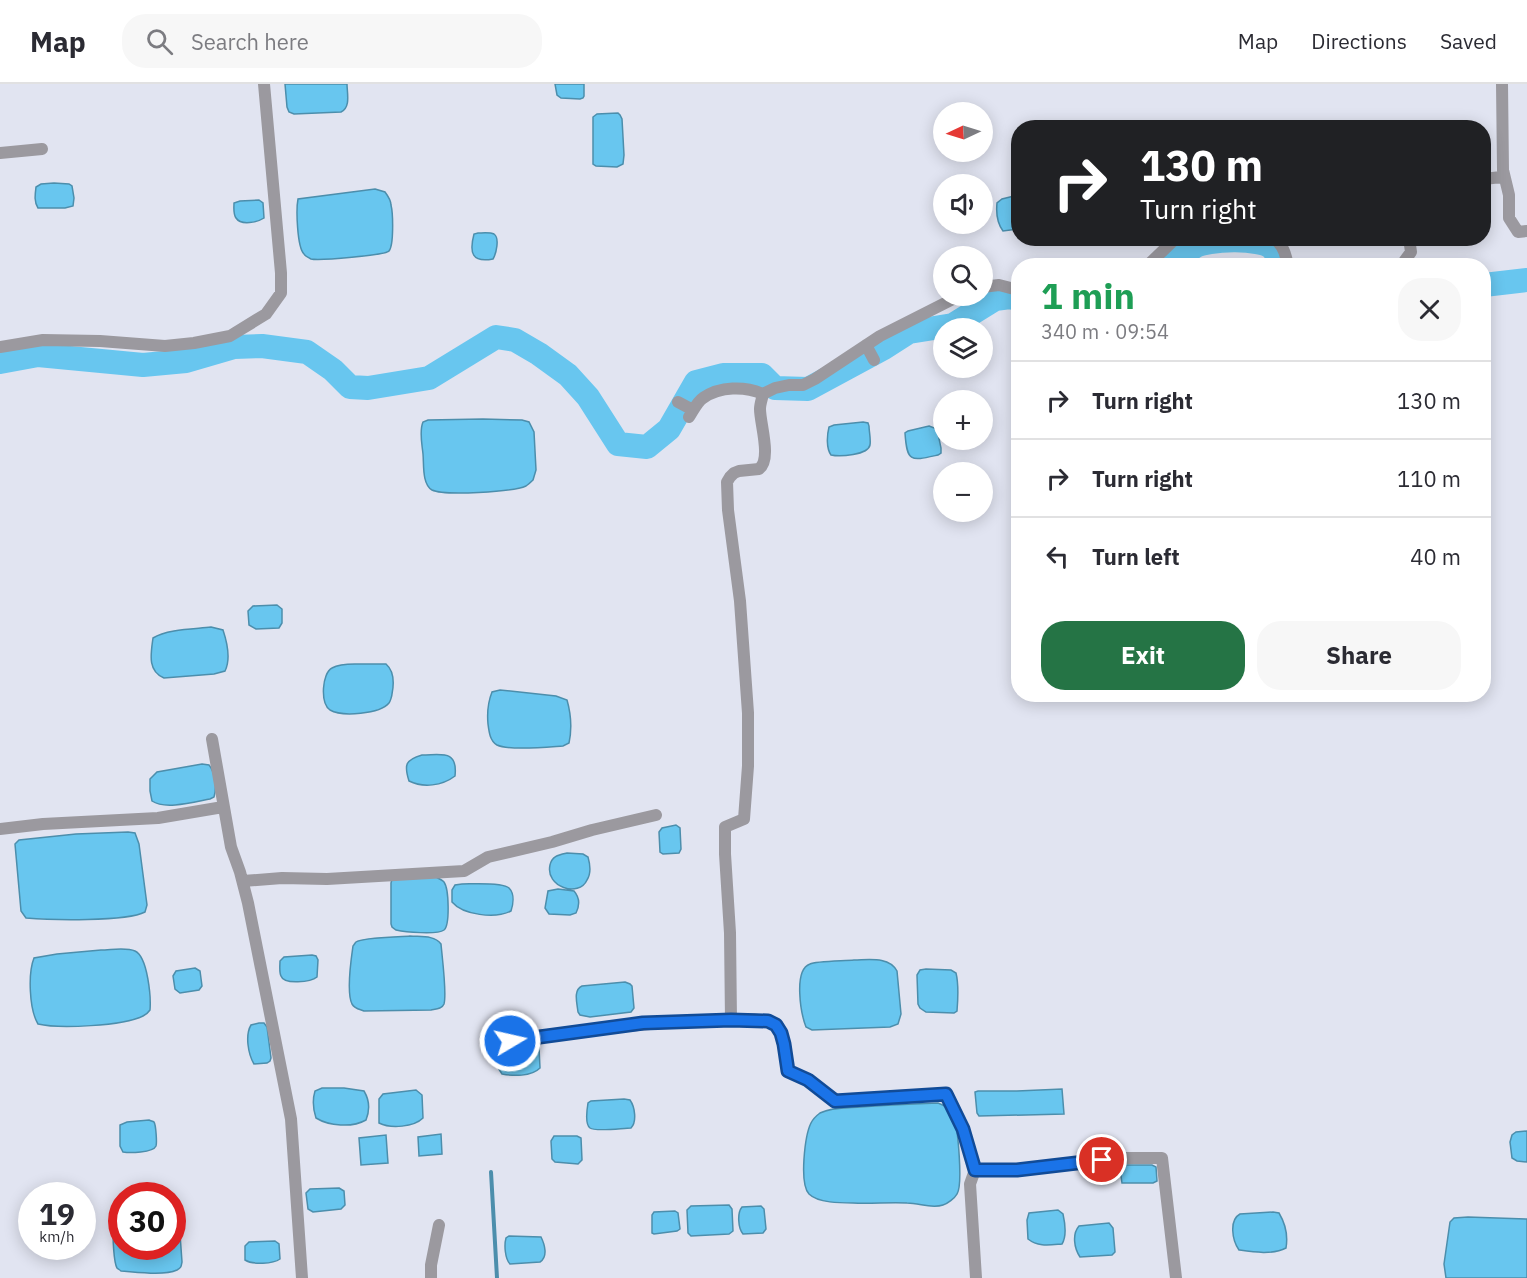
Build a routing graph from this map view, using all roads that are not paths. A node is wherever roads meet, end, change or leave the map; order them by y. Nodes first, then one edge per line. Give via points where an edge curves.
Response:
1 (264, 84) edge
2 (1502, 84) edge
3 (42, 149) dead end
4 (0, 153) edge
5 (1491, 178) edge
6 (1504, 179) junction
7 (1527, 231) edge
8 (1169, 246) edge
9 (1156, 258) edge
10 (993, 286) edge
11 (1011, 288) edge
12 (939, 306) edge
13 (0, 347) edge
14 (763, 394) junction
15 (687, 409) dead end
16 (212, 740) dead end
17 (223, 807) junction
18 (656, 815) dead end
19 (0, 829) edge
20 (243, 881) junction
21 (731, 1020) junction
22 (510, 1041) dead end
23 (975, 1170) junction
24 (439, 1226) dead end
25 (302, 1278) edge
26 (431, 1278) edge
27 (976, 1278) edge
28 (1176, 1278) edge

1 - 13 street via 281,273 281,293 266,314 230,336 194,343 165,346 43,340
2 - 6 street
3 - 4 street
5 - 6 street
6 - 7 street via 1509,218 1518,232
8 - 9 street
10 - 11 street
12 - 14 street via 880,336 869,352 803,385 775,388
14 - 15 street via 739,388 716,392
14 - 21 street via 760,408 764,464 759,469 734,473 727,482 748,712 744,819 724,827
16 - 17 street
17 - 19 street via 158,818
17 - 20 street
18 - 20 street via 488,856 464,871
20 - 25 street via 291,1119
21 - 22 street via 643,1023
21 - 23 street via 768,1021 776,1025 788,1071 808,1080 835,1101 946,1094 963,1129
23 - 27 street via 970,1184
23 - 28 street via 1162,1158
24 - 26 street

